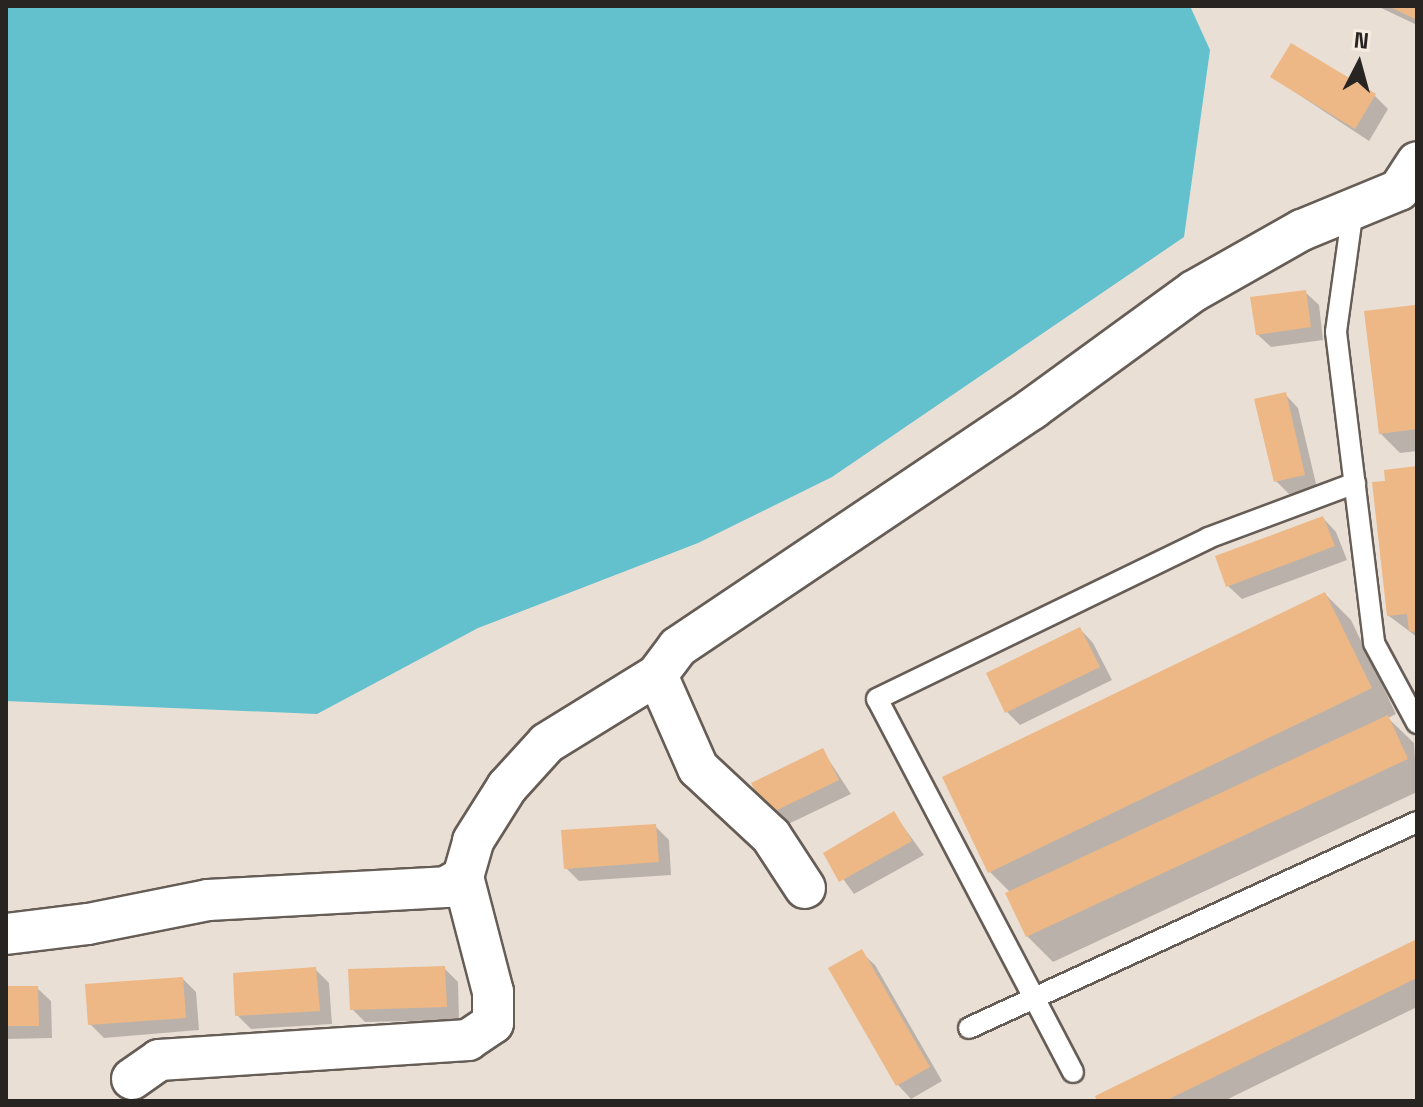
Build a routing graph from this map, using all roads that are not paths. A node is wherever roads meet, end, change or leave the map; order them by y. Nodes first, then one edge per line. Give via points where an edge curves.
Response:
1 (1417, 162) edge
2 (1353, 209) junction
3 (1355, 483) junction
4 (657, 675) junction
5 (1417, 723) edge
6 (1417, 822) edge
7 (463, 877) junction
8 (805, 888) dead end
9 (6, 934) edge
10 (1032, 998) junction
11 (969, 1028) dead end
12 (1073, 1072) dead end
13 (132, 1079) dead end

1 - 2 street via 1399,190
2 - 3 lane via 1336,332
2 - 4 street via 1302,230 1194,291 1032,409 678,647
3 - 5 lane via 1374,643
3 - 10 lane via 1208,538 877,699
4 - 7 street via 547,743 473,841
4 - 8 street via 698,768 771,836
6 - 10 lane
7 - 9 street via 446,887 208,900
7 - 13 street via 493,992 493,1023 468,1040 159,1060
10 - 11 lane
10 - 12 lane

